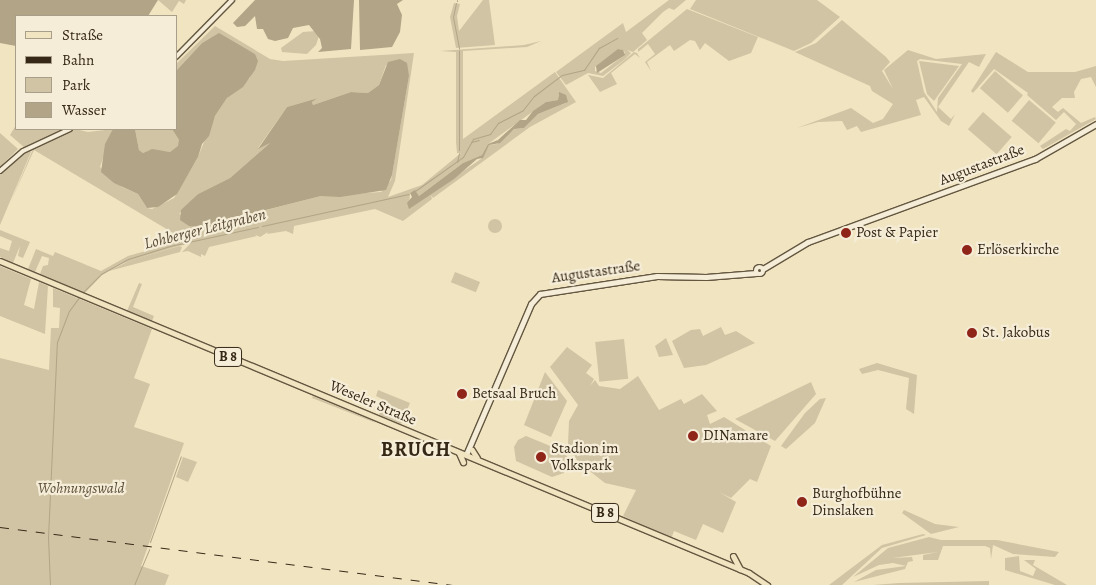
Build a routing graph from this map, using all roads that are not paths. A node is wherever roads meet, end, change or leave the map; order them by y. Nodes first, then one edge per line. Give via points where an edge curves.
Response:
1 (232, 0) edge
2 (178, 55) edge
3 (1096, 124) edge
4 (68, 130) edge
5 (0, 171) edge
6 (0, 262) edge
7 (474, 441) junction
8 (472, 450) junction
9 (459, 452) junction
10 (467, 456) junction
11 (479, 460) junction
12 (463, 462) dead end
13 (733, 556) dead end
14 (740, 569) junction
15 (767, 585) edge

1 - 2 street
3 - 7 main road, Augustastraße via 1035,159 808,242 763,268 761,274 657,276 540,294 531,304
4 - 5 street via 23,151
6 - 9 main road, Weseler Straße / B 8
7 - 8 main road, Augustastraße
7 - 10 main road, Augustastraße
8 - 10 main road, Augustastraße
8 - 11 main road
9 - 10 main road, Weseler Straße / B 8
9 - 12 main road
10 - 11 main road, Weseler Straße / B 8
11 - 14 main road, Weseler Straße / B 8
13 - 14 main road
14 - 15 main road, Weseler Straße / B 8

